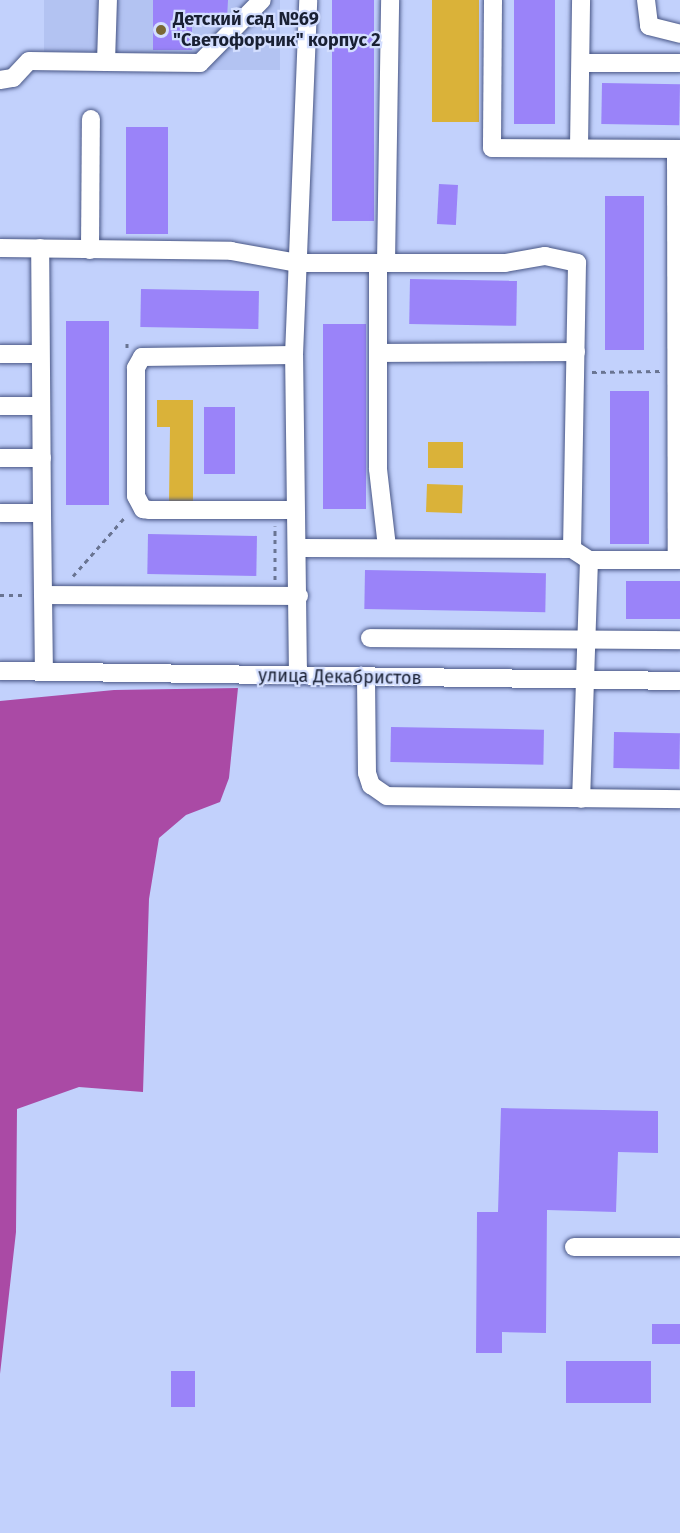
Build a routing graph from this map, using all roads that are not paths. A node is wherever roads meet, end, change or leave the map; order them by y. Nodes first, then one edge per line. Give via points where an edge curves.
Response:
1 (108, 0) edge
2 (262, 0) edge
3 (308, 0) edge
4 (390, 0) edge
5 (493, 0) edge
6 (581, 0) edge
7 (646, 0) edge
8 (680, 34) edge
9 (106, 62) junction
10 (581, 63) junction
11 (680, 63) edge
12 (0, 80) edge
13 (92, 119) dead end
14 (579, 148) junction
15 (678, 149) edge
16 (0, 248) edge
17 (40, 248) junction
18 (90, 250) junction
19 (297, 263) junction
20 (382, 263) junction
21 (679, 331) edge
22 (576, 352) junction
23 (378, 353) junction
24 (0, 354) edge
25 (40, 354) junction
26 (294, 355) junction
27 (0, 406) edge
28 (41, 406) junction
29 (0, 458) edge
30 (42, 458) junction
31 (295, 510) junction
32 (0, 513) edge
33 (42, 513) junction
34 (387, 547) junction
35 (300, 548) junction
36 (572, 549) junction
37 (589, 560) junction
38 (679, 560) edge
39 (49, 595) junction
40 (299, 596) junction
41 (370, 638) dead end
42 (589, 639) junction
43 (680, 640) edge
44 (0, 671) edge
45 (44, 672) junction
46 (298, 675) junction
47 (366, 678) junction
48 (588, 680) junction
49 (680, 681) edge
50 (581, 799) junction
51 (680, 800) edge
52 (574, 1247) dead end
53 (680, 1247) edge

1 - 9 street
2 - 9 street via 200,63
3 - 19 street
4 - 20 street
5 - 14 street via 492,148
6 - 10 street
7 - 8 street via 649,26
9 - 12 street via 29,61 13,78
10 - 11 street
10 - 14 street
13 - 18 street
14 - 15 street
15 - 21 street
16 - 17 street
17 - 18 street
17 - 25 street
18 - 19 street via 231,251
19 - 20 street
19 - 26 street
20 - 22 street via 568,257 577,263
20 - 23 street
21 - 38 street
22 - 23 street
22 - 36 street
23 - 34 street via 378,469
24 - 25 street
25 - 28 street
26 - 31 street
26 - 31 street via 142,357 136,368 136,496 143,509 150,510
27 - 28 street
28 - 30 street
29 - 30 street
30 - 33 street
31 - 35 street
32 - 33 street
33 - 39 street
34 - 35 street
34 - 36 street
35 - 40 street
36 - 37 street
37 - 38 street
37 - 42 street
39 - 40 street
39 - 45 street
40 - 46 street
41 - 42 street
42 - 43 street
42 - 48 street
44 - 45 street, улица Декабристов
45 - 46 street, улица Декабристов
46 - 47 street, улица Декабристов
47 - 48 street, улица Декабристов
47 - 50 street via 367,773 378,792
48 - 49 street, улица Декабристов
48 - 50 street
50 - 51 street
52 - 53 street

